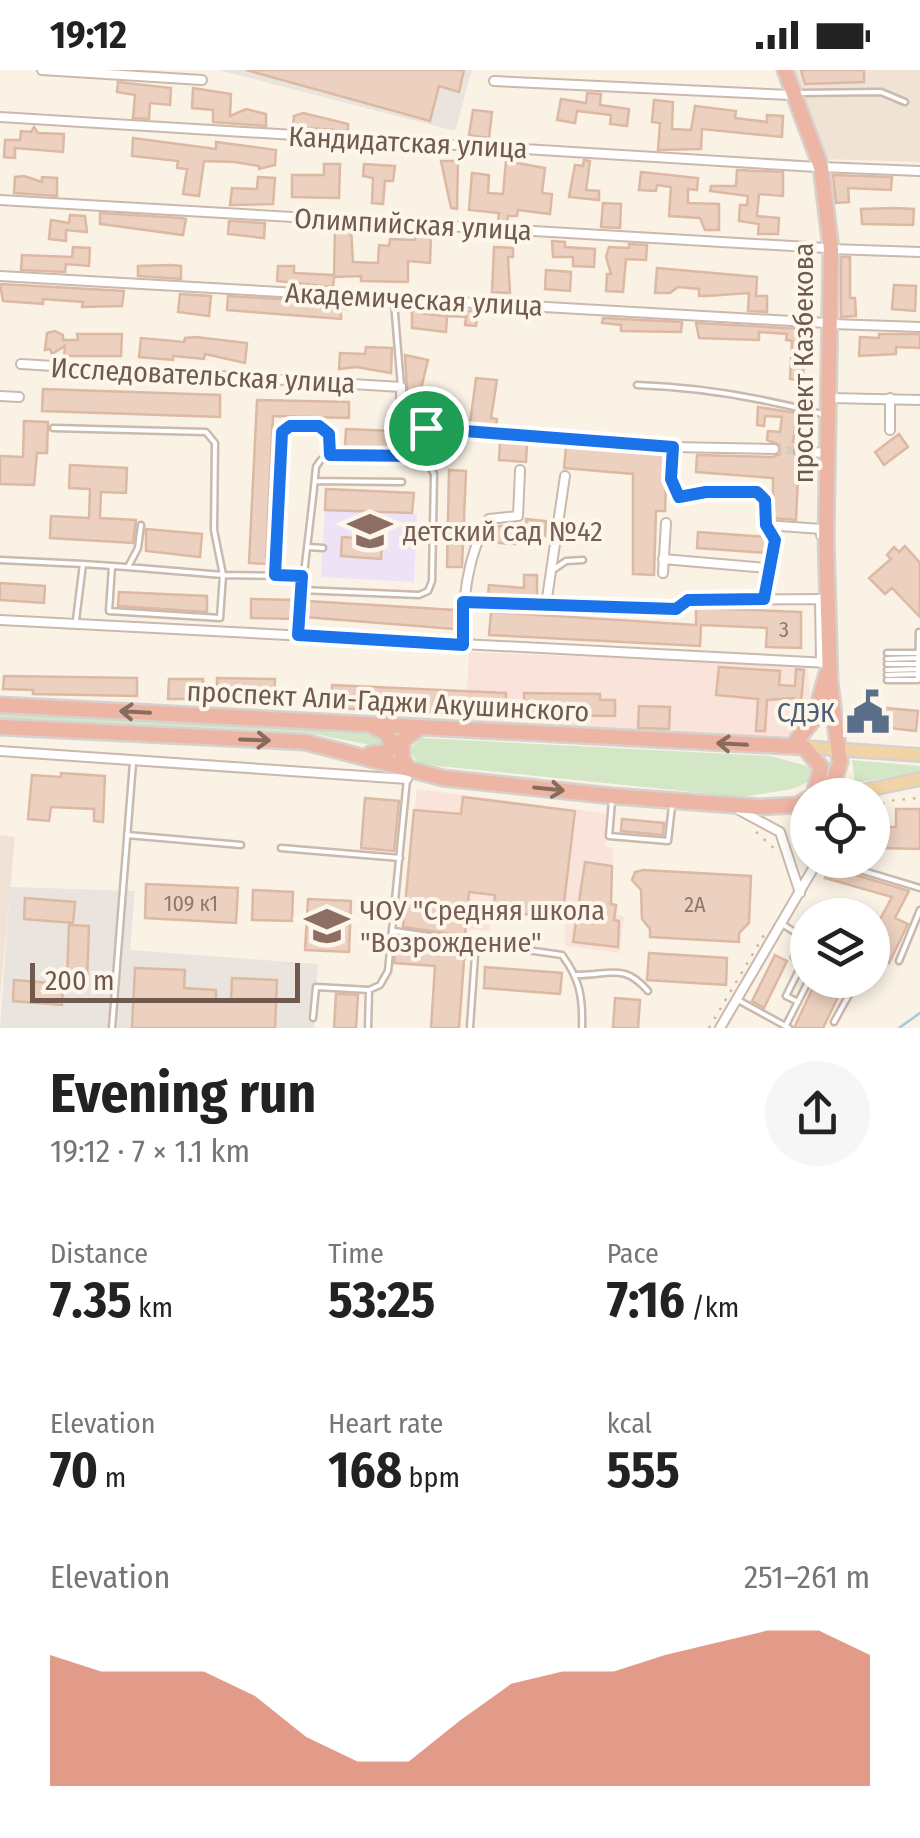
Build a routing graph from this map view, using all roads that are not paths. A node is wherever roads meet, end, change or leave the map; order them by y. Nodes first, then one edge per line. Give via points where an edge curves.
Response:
1 (42, 70) edge
2 (782, 70) edge
3 (145, 73) edge
4 (202, 80) dead end
5 (494, 81) dead end
6 (793, 94) junction
7 (905, 102) dead end
8 (0, 117) edge
9 (818, 167) junction
10 (920, 172) edge
11 (0, 200) edge
12 (828, 248) junction
13 (920, 252) edge
14 (0, 276) edge
15 (394, 297) junction
16 (829, 323) junction
17 (920, 328) edge
18 (21, 364) dead end
19 (637, 385) dead end
20 (401, 387) junction
21 (0, 396) edge
22 (19, 397) dead end
23 (830, 398) junction
24 (890, 398) junction
25 (920, 400) edge
26 (826, 415) junction
27 (53, 428) dead end
28 (426, 428) junction
29 (890, 430) dead end
30 (673, 447) junction
31 (774, 449) tunnel mouth
32 (799, 451) tunnel mouth
33 (825, 453) junction
34 (330, 455) junction
35 (417, 456) junction
36 (520, 470) dead end
37 (564, 476) dead end
38 (315, 481) junction
39 (402, 482) dead end
40 (706, 492) joint
41 (666, 522) dead end
42 (141, 525) dead end
43 (766, 525) junction
44 (821, 528) junction
45 (309, 547) junction
46 (323, 548) dead end
47 (663, 559) junction
48 (0, 560) edge
49 (583, 560) dead end
50 (83, 564) junction
51 (112, 566) junction
52 (128, 568) junction
53 (768, 568) junction
54 (549, 573) junction
55 (662, 574) dead end
56 (223, 575) junction
57 (275, 575) junction
58 (302, 576) junction
59 (301, 590) junction
60 (764, 599) junction
61 (820, 599) junction
62 (463, 602) junction
63 (546, 605) junction
64 (220, 618) junction
65 (0, 620) edge
66 (76, 625) junction
67 (220, 632) junction
68 (918, 632) edge
69 (298, 635) junction
70 (463, 645) junction
71 (825, 663) junction
72 (918, 664) edge
73 (887, 667) junction
74 (0, 705) edge
75 (364, 724) junction
76 (0, 727) edge
77 (17, 728) junction
78 (423, 728) junction
79 (134, 735) junction
80 (798, 747) junction
81 (0, 751) edge
82 (16, 752) junction
83 (356, 753) junction
84 (839, 756) junction
85 (920, 756) edge
86 (133, 758) junction
87 (407, 774) junction
88 (818, 778) edge
89 (834, 778) edge
90 (841, 778) edge
91 (920, 779) edge
92 (890, 785) edge
93 (612, 796) junction
94 (672, 800) junction
95 (790, 804) edge
96 (726, 806) junction
97 (127, 835) junction
98 (240, 845) dead end
99 (280, 848) dead end
100 (400, 858) junction
101 (808, 878) edge
102 (887, 878) edge
103 (920, 888) edge
104 (800, 892) junction
105 (920, 910) edge
106 (782, 924) junction
107 (790, 929) edge
108 (394, 931) junction
109 (476, 942) junction
110 (899, 961) dead end
111 (577, 975) junction
112 (369, 990) junction
113 (648, 991) dead end
114 (790, 998) edge
115 (800, 998) edge
116 (847, 998) edge
117 (738, 1000) junction
118 (798, 1002) junction
119 (313, 1018) dead end
120 (834, 1022) dead end
121 (470, 1027) edge
122 (787, 1027) edge
123 (112, 1028) edge
124 (368, 1028) edge
125 (582, 1028) edge
126 (720, 1028) edge

1 - 3 street
2 - 6 highway, проспект Казбекова
3 - 4 street
5 - 6 street
6 - 7 lane via 881,92
6 - 9 highway, проспект Казбекова
8 - 9 street, Кандидатская улица
9 - 10 street, Кандидатская улица
9 - 12 highway, проспект Казбекова
11 - 12 street, Олимпийская улица
12 - 13 street, Олимпийская улица
12 - 16 highway, проспект Казбекова
14 - 15 street, Академическая улица
15 - 16 street, Академическая улица
15 - 20 lane
16 - 17 street, Академическая улица
16 - 23 highway, проспект Казбекова
16 - 26 street
18 - 20 street, Исследовательская улица
19 - 26 lane via 689,386
20 - 28 street via 401,411
21 - 22 street
23 - 24 street
23 - 71 highway, проспект Казбекова
24 - 25 street
24 - 29 street
26 - 33 street
27 - 56 lane via 206,432 215,443 214,530
28 - 30 street
28 - 35 lane
30 - 31 street
30 - 40 lane via 671,479 679,497
32 - 33 street
33 - 44 street
34 - 35 lane
34 - 38 lane via 316,467
34 - 57 lane via 329,434 319,426 282,432
35 - 59 lane via 434,474 428,591
36 - 62 street via 518,516 489,519 477,538
37 - 54 street
38 - 39 lane
38 - 45 lane
40 - 43 street via 757,492 765,500
41 - 47 street
42 - 52 lane
43 - 44 street
43 - 53 lane via 775,540
44 - 61 street
45 - 46 lane
45 - 58 lane
47 - 53 street
47 - 55 street
48 - 50 lane
49 - 54 lane via 566,561
50 - 51 lane
50 - 66 lane
51 - 52 lane
51 - 64 lane via 109,611
52 - 56 lane
53 - 60 street
54 - 63 street
56 - 57 lane
56 - 64 lane
57 - 58 lane
58 - 59 lane
59 - 69 lane
60 - 61 street
60 - 63 street via 688,600 676,609
61 - 71 street
62 - 63 street
62 - 70 street
64 - 67 lane
65 - 66 street
66 - 67 street
67 - 69 street
68 - 72 lane
69 - 70 street
70 - 71 street
71 - 80 highway via 814,720
71 - 84 highway
72 - 73 lane
72 - 73 lane
72 - 73 lane via 918,680
75 -> 74 highway, проспект Али-Гаджи Акушинского
75 - 78 highway, проспект Али-Гаджи Акушинского
75 - 83 highway via 387,734 390,748 380,755
76 - 77 highway, проспект Али-Гаджи Акушинского
77 - 79 highway, проспект Али-Гаджи Акушинского
77 - 82 street
80 -> 78 highway, проспект Али-Гаджи Акушинского
78 - 87 highway via 402,741
79 -> 83 highway, проспект Али-Гаджи Акушинского via 305,742
79 - 86 street
80 - 84 main road
80 - 88 highway via 821,768
81 - 82 street
82 - 86 street
83 - 87 highway, проспект Али-Гаджи Акушинского
84 - 85 main road
84 - 89 highway
84 - 90 street
86 - 87 street
86 - 97 lane
87 -> 93 highway, проспект Али-Гаджи Акушинского
87 - 100 lane
91 - 92 main road
93 - 94 highway, проспект Али-Гаджи Акушинского
93 - 94 lane via 609,836 668,841
94 - 96 highway, проспект Али-Гаджи Акушинского
95 - 96 highway, проспект Али-Гаджи Акушинского
96 - 104 street via 780,832
97 - 98 lane
97 - 123 lane
99 - 100 lane
100 - 108 lane
101 - 104 street
102 - 103 lane
104 - 106 street
105 - 110 lane
106 - 107 lane
106 - 117 street
108 - 109 lane
108 - 112 lane via 385,979
109 - 111 lane via 552,951
109 - 121 lane
111 - 113 lane via 623,970
111 - 125 lane
112 - 119 lane via 316,987
112 - 124 lane
114 - 118 lane
115 - 118 lane
116 - 120 lane
117 - 122 lane
117 - 126 street
118 - 122 lane

